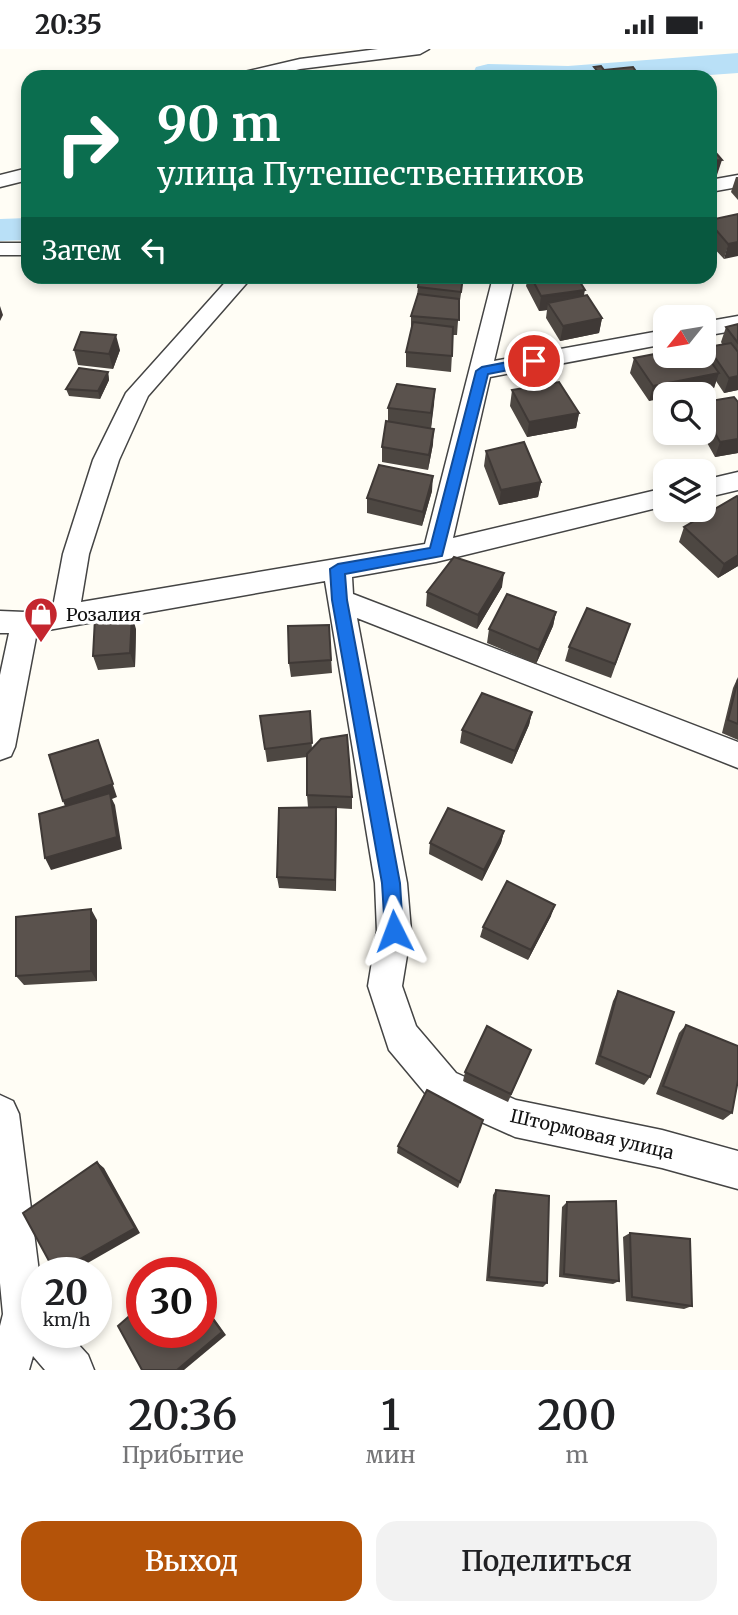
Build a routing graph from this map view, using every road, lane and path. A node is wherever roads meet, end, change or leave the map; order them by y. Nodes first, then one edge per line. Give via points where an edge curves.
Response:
1 (420, 49) edge
2 (275, 70) edge
3 (21, 176) edge
4 (0, 181) edge
5 (738, 181) edge
6 (717, 185) edge
7 (0, 249) edge
8 (21, 249) edge
9 (235, 284) edge
10 (501, 284) edge
11 (738, 323) edge
12 (716, 327) edge
13 (653, 339) edge
14 (482, 371) junction
15 (738, 481) edge
16 (716, 486) edge
17 (653, 501) edge
18 (436, 552) junction
19 (339, 585) junction
20 (65, 617) junction
21 (13, 623) edge
22 (9, 660) edge
23 (0, 747) edge
24 (738, 755) edge
25 (0, 1114) edge
26 (738, 1170) edge
27 (22, 1257) edge
28 (21, 1347) edge
29 (53, 1348) edge
30 (8, 1370) edge
31 (73, 1370) edge

1 - 2 street
3 - 4 street
5 - 6 street
7 - 8 street
9 - 20 street via 138,393 106,460 76,554
10 - 14 street
11 - 12 street
13 - 14 street
14 - 18 street
15 - 16 street
17 - 18 street
18 - 19 street
19 - 20 street
19 - 24 street
19 - 26 street, Штормовая улица via 391,883 394,931 385,986 402,1037 443,1086 515,1118
20 - 21 street
21 - 22 street
22 - 23 street
25 - 27 street
28 - 30 street
29 - 31 street

